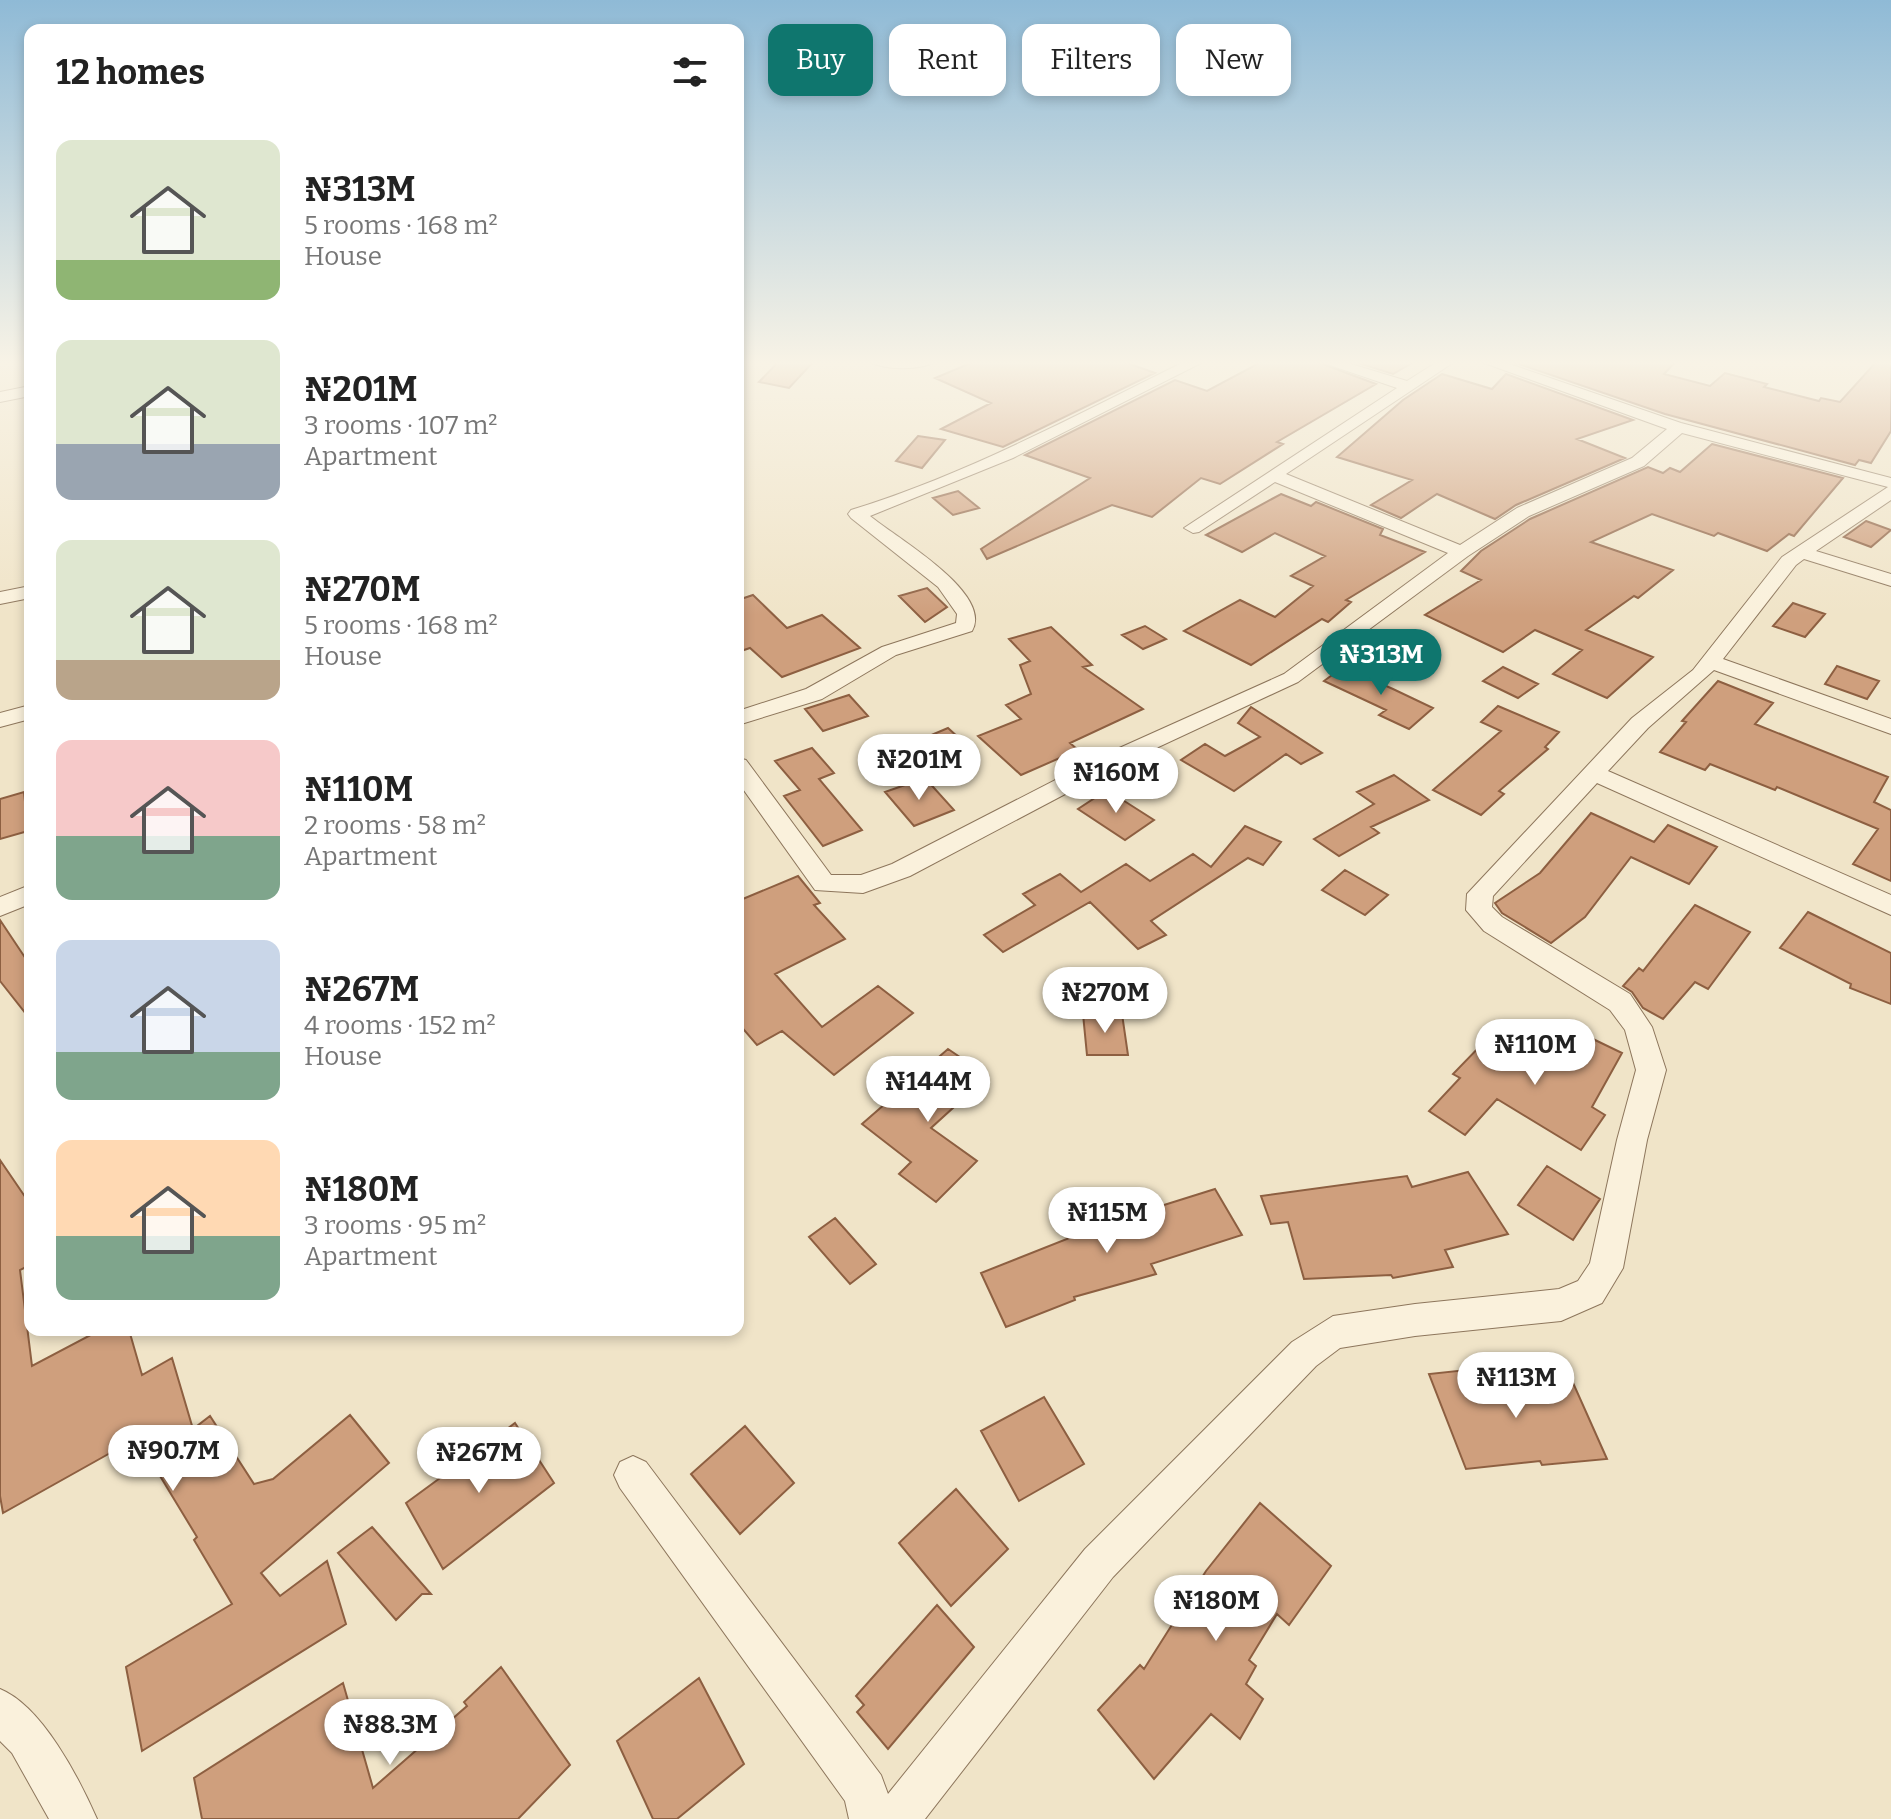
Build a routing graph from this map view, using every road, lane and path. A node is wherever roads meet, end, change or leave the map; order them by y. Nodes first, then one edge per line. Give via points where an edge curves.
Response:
1 (1028, 445) edge
2 (1320, 445) edge
3 (1658, 445) edge
4 (1747, 445) edge
5 (1273, 475) junction
6 (1891, 483) edge
7 (1891, 492) edge
8 (1193, 528) dead end
9 (1461, 552) junction
10 (1800, 552) junction
11 (1891, 580) edge
12 (24, 593) edge
13 (0, 598) edge
14 (1710, 661) junction
15 (24, 714) edge
16 (744, 716) edge
17 (0, 720) edge
18 (1891, 727) edge
19 (744, 773) edge
20 (1594, 773) junction
21 (24, 897) edge
22 (1891, 906) edge
23 (0, 907) edge
24 (633, 1475) dead end
25 (0, 1710) edge
26 (74, 1819) edge
27 (872, 1819) edge
28 (897, 1819) edge

1 - 16 street via 857,514 943,581 969,613 965,627 889,651 814,694
2 - 5 street
3 - 9 street via 1638,462 1523,512
4 - 6 street
5 - 8 street
5 - 9 street
7 - 10 street
9 - 19 street via 1291,678 863,884 824,884
10 - 11 street
10 - 14 street
12 - 13 street
14 - 18 street
14 - 20 street via 1640,723
15 - 17 street
20 - 22 street
20 - 28 street via 1480,894 1477,905 1493,924 1620,1002 1638,1027 1651,1070 1606,1268 1590,1292 1561,1305 1333,1333 1304,1354 1099,1563
21 - 23 street
24 - 27 street via 865,1791
25 - 26 street via 27,1738

